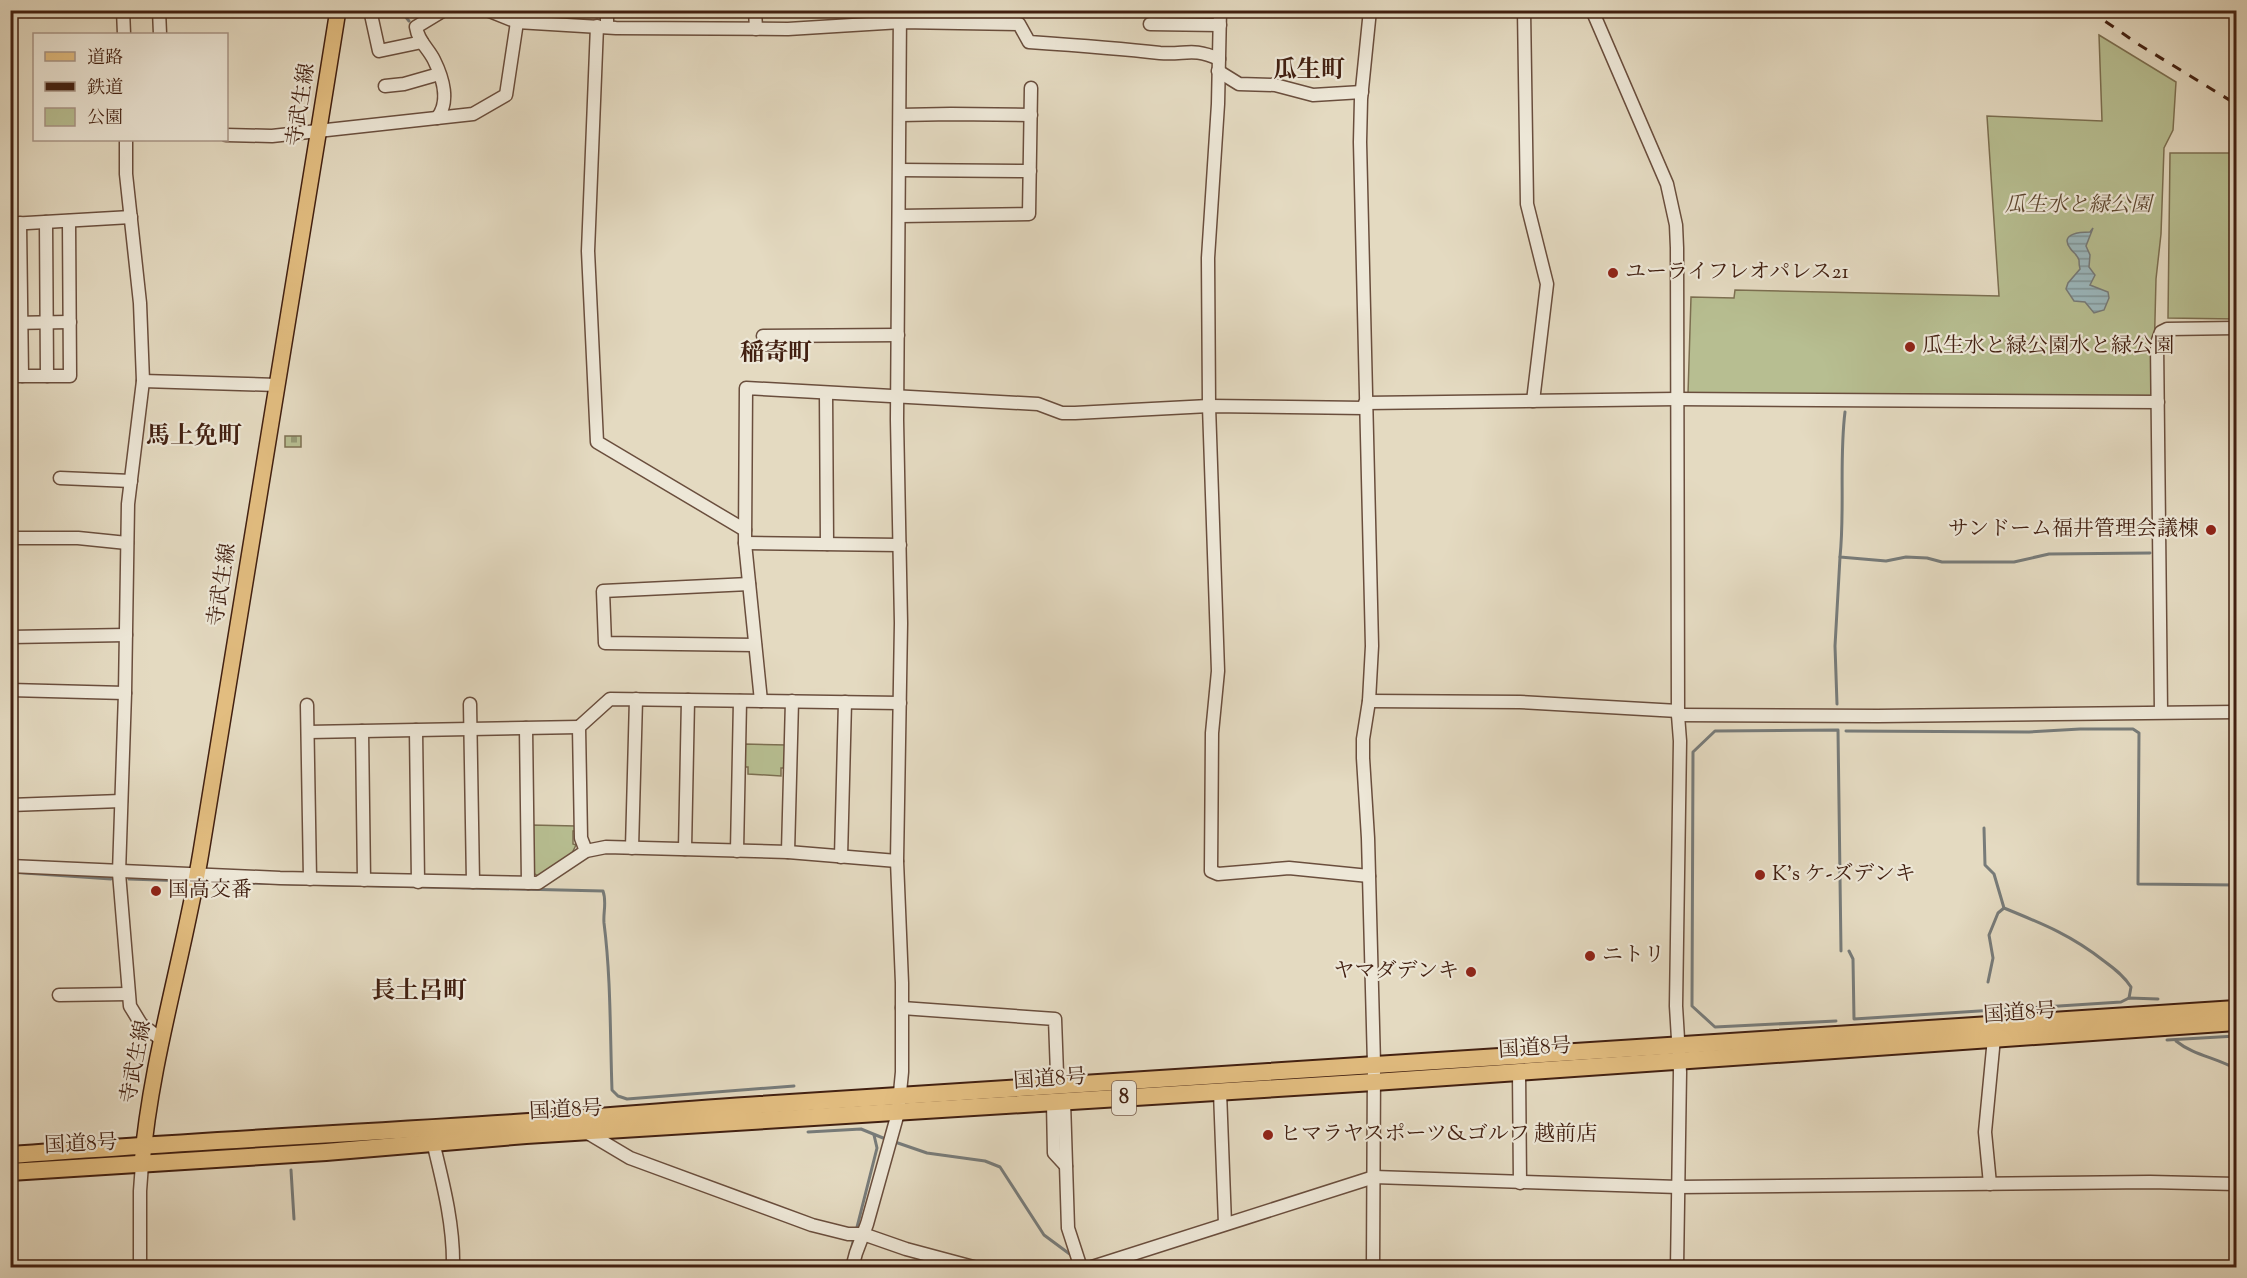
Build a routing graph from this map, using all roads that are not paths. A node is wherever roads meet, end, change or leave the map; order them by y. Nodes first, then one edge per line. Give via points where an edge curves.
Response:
1 (123, 10) edge
2 (159, 10) edge
3 (338, 10) edge
4 (370, 10) edge
5 (444, 10) edge
6 (487, 10) edge
7 (607, 10) edge
8 (755, 10) edge
9 (1220, 10) edge
10 (1370, 10) edge
11 (1524, 10) edge
12 (1592, 10) edge
13 (901, 16) edge
14 (517, 22) junction
15 (1150, 24) dead end
16 (1220, 25) junction
17 (602, 26) junction
18 (756, 29) junction
19 (124, 33) edge
20 (160, 33) edge
21 (422, 42) junction
22 (1219, 65) junction
23 (439, 74) junction
24 (385, 86) dead end
25 (1031, 88) dead end
26 (1362, 92) junction
27 (900, 115) junction
28 (1030, 115) junction
29 (438, 118) junction
30 (319, 131) junction
31 (228, 135) edge
32 (126, 141) edge
33 (900, 170) junction
34 (1030, 171) junction
35 (899, 216) junction
36 (131, 217) junction
37 (69, 221) junction
38 (46, 222) junction
39 (15, 224) edge
40 (46, 322) junction
41 (70, 322) junction
42 (16, 323) edge
43 (2236, 328) edge
44 (898, 335) junction
45 (763, 336) dead end
46 (16, 376) edge
47 (47, 376) junction
48 (143, 381) junction
49 (277, 385) junction
50 (826, 393) junction
51 (898, 398) junction
52 (1677, 399) junction
53 (1533, 401) junction
54 (2158, 402) junction
55 (1209, 406) junction
56 (1365, 406) junction
57 (60, 478) dead end
58 (131, 481) junction
59 (745, 537) junction
60 (10, 538) edge
61 (127, 543) junction
62 (827, 544) junction
63 (900, 544) junction
64 (749, 584) junction
65 (126, 635) junction
66 (10, 637) edge
67 (755, 645) junction
68 (10, 690) edge
69 (125, 693) junction
70 (636, 699) junction
71 (688, 700) junction
72 (740, 700) junction
73 (761, 701) junction
74 (792, 701) junction
75 (1369, 701) junction
76 (845, 702) junction
77 (900, 703) junction
78 (470, 704) dead end
79 (307, 705) dead end
80 (2161, 712) junction
81 (2236, 712) edge
82 (1678, 713) junction
83 (579, 727) junction
84 (526, 728) junction
85 (471, 729) junction
86 (416, 730) junction
87 (362, 731) junction
88 (308, 732) junction
89 (121, 801) junction
90 (10, 805) edge
91 (632, 848) junction
92 (685, 849) junction
93 (736, 850) junction
94 (586, 851) junction
95 (788, 852) junction
96 (841, 857) junction
97 (897, 861) junction
98 (10, 867) edge
99 (119, 873) junction
100 (197, 876) junction
101 (1369, 876) junction
102 (310, 879) junction
103 (364, 880) junction
104 (418, 882) junction
105 (473, 882) junction
106 (528, 883) junction
107 (128, 994) junction
108 (59, 996) dead end
109 (902, 1008) junction
110 (2236, 1009) edge
111 (2236, 1022) edge
112 (1994, 1038) junction
113 (162, 1040) junction
114 (1679, 1043) junction
115 (1679, 1062) junction
116 (1374, 1064) junction
117 (1519, 1072) junction
118 (1057, 1074) dead end
119 (1374, 1082) junction
120 (1221, 1092) junction
121 (901, 1095) junction
122 (1059, 1107) junction
123 (898, 1113) junction
124 (588, 1132) junction
125 (433, 1142) junction
126 (144, 1145) junction
127 (10, 1155) edge
128 (142, 1164) junction
129 (10, 1172) edge
130 (1374, 1177) junction
131 (1520, 1183) junction
132 (1990, 1184) junction
133 (2236, 1184) edge
134 (1678, 1187) junction
135 (1225, 1224) junction
136 (863, 1234) junction
137 (140, 1268) edge
138 (453, 1268) edge
139 (852, 1268) edge
140 (977, 1268) edge
141 (1081, 1268) edge
142 (1089, 1268) edge
143 (1373, 1268) edge
144 (1677, 1268) edge

1 - 19 street
2 - 20 street
3 - 30 main road, 寺武生線
4 - 21 street via 379,51
5 - 21 street via 416,27
6 - 14 street
7 - 17 street
8 - 18 street
9 - 16 street
10 - 26 street
11 - 53 street via 1527,204 1547,284
12 - 52 street via 1672,203 1677,248
13 - 18 street via 788,30
13 - 22 street via 1019,24 1029,42 1163,53 1203,52
13 - 27 street
14 - 17 street
14 - 29 street via 506,94 473,114
15 - 16 street
16 - 22 street
17 - 18 street
17 - 59 street via 588,251 597,442
21 - 23 street
22 - 26 street via 1239,84 1275,85 1313,95
22 - 55 street via 1208,258
23 - 24 street
23 - 29 street via 446,99
25 - 28 street
26 - 56 street
27 - 28 street
27 - 33 street
28 - 34 street
29 - 30 street
30 - 31 street
30 - 49 main road, 寺武生線
32 - 36 street
33 - 34 street
33 - 35 street
34 - 35 street via 1029,214
35 - 44 street
36 - 37 street
36 - 48 street
37 - 38 street
37 - 41 street
38 - 39 street
38 - 40 street
39 - 42 street
40 - 41 street
40 - 42 street
40 - 47 street
41 - 47 street via 70,376
42 - 46 street
43 - 54 street via 2175,328 2161,332 2153,376
44 - 45 street
44 - 51 street
46 - 47 street
48 - 49 street
48 - 58 street
49 - 100 main road, 寺武生線
50 - 51 street
50 - 59 street via 746,388
50 - 62 street
51 - 55 street via 1038,404 1062,413
51 - 63 street
52 - 53 street
52 - 54 street
52 - 82 street
53 - 56 street
54 - 80 street
55 - 56 street
55 - 101 street via 1218,671 1212,733 1211,871 1218,874 1290,868
56 - 75 street via 1372,646
57 - 58 street
58 - 61 street
59 - 62 street
59 - 64 street
60 - 61 street
61 - 65 street
62 - 63 street
63 - 77 street
64 - 67 street
64 - 67 street via 603,591 605,643
65 - 66 street
65 - 69 street
67 - 73 street
68 - 69 street
69 - 89 street
70 - 71 street
70 - 83 street via 610,699
70 - 91 street
71 - 72 street
71 - 92 street
72 - 73 street
72 - 93 street
73 - 74 street
74 - 76 street
74 - 95 street
75 - 82 street via 1520,702
75 - 101 street via 1363,740
76 - 77 street
76 - 96 street
77 - 97 street
78 - 85 street
79 - 88 street
80 - 81 street
80 - 82 street via 1890,716
82 - 114 street
83 - 84 street
83 - 94 street via 581,838
84 - 85 street
84 - 106 street
85 - 86 street
85 - 105 street
86 - 87 street
86 - 104 street
87 - 88 street
87 - 103 street
88 - 102 street
89 - 90 street
89 - 99 street
91 - 92 street
91 - 94 street
92 - 93 street
93 - 95 street
94 - 106 street via 538,883
95 - 96 street
96 - 97 street
97 - 109 street
98 - 99 street
99 - 100 street
99 - 107 street
100 - 102 street
100 - 113 main road, 寺武生線
101 - 116 street
102 - 103 street
103 - 104 street
104 - 105 street
105 - 106 street
107 - 108 street
107 - 113 street via 132,1012
109 - 118 street via 1055,1019
109 - 121 street
110 - 114 highway, 国道8号 / 8
111 - 112 highway, 国道8号 / 8
112 - 115 highway, 国道8号 / 8
112 - 132 street via 1985,1132
113 - 126 main road, 寺武生線
114 - 115 street
114 - 116 highway, 国道8号 / 8
115 - 117 highway, 国道8号 / 8
115 - 134 street
116 - 119 street
116 - 121 highway, 国道8号 / 8
117 - 119 highway, 国道8号 / 8
117 - 131 street
119 - 120 highway, 国道8号 / 8
119 - 130 street
120 - 122 highway, 国道8号 / 8
120 - 135 street
121 - 123 street
121 - 126 highway, 国道8号 / 8
122 - 123 highway, 国道8号 / 8
122 - 141 street via 1068,1228
123 - 124 highway, 国道8号 / 8
123 - 136 street
124 - 125 highway, 国道8号 / 8
124 - 136 street via 630,1158 667,1172 812,1225
125 - 128 highway, 国道8号 / 8
125 - 138 street via 445,1191
126 - 127 highway, 国道8号 / 8
126 - 128 main road, 寺武生線
128 - 129 highway, 国道8号 / 8
128 - 137 street
130 - 131 street
130 - 135 street
130 - 143 street
131 - 134 street
132 - 133 street
132 - 134 street
134 - 144 street
135 - 142 street
136 - 139 street
136 - 140 street

